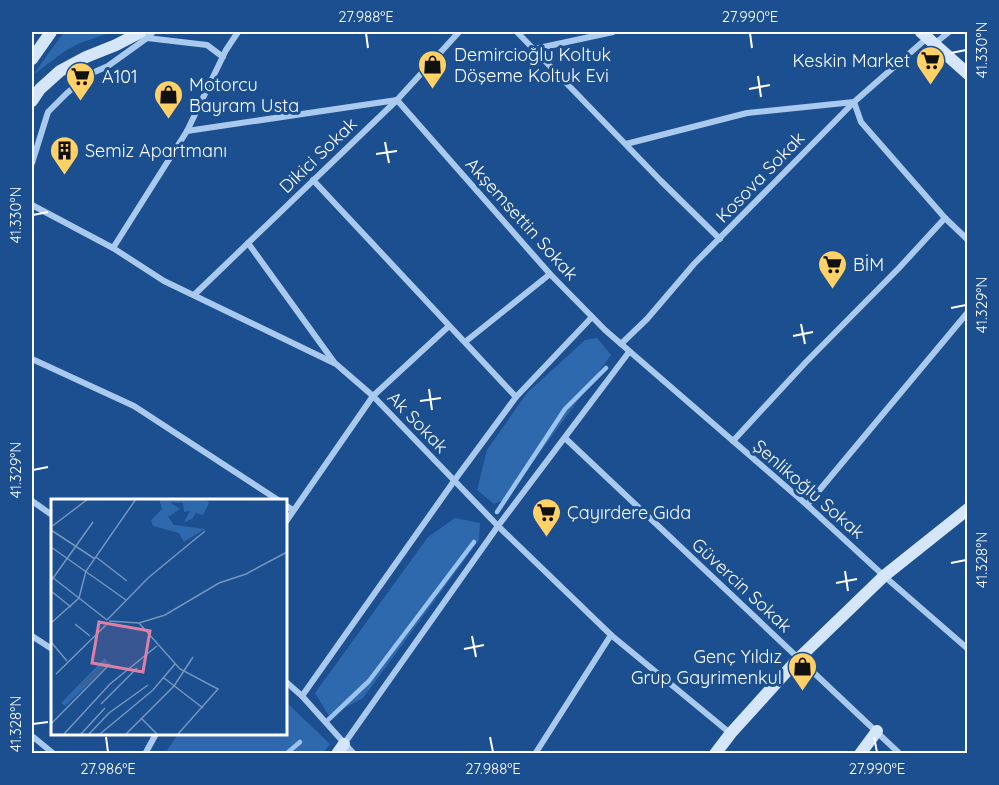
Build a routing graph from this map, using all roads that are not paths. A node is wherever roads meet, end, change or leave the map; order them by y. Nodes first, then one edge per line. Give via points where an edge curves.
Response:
1 (51, 32) edge
2 (153, 32) edge
3 (238, 32) edge
4 (459, 32) edge
5 (517, 32) edge
6 (613, 32) edge
7 (949, 32) edge
8 (144, 35) edge
9 (927, 38) edge
10 (534, 49) junction
11 (32, 57) edge
12 (224, 57) junction
13 (968, 74) edge
14 (397, 100) junction
15 (32, 101) edge
16 (854, 102) junction
17 (187, 131) junction
18 (626, 144) junction
19 (32, 163) edge
20 (313, 180) junction
21 (32, 205) edge
22 (945, 218) junction
23 (720, 239) junction
24 (968, 240) edge
25 (248, 243) junction
26 (113, 248) junction
27 (550, 274) junction
28 (194, 295) junction
29 (968, 312) edge
30 (592, 317) junction
31 (449, 326) junction
32 (465, 342) junction
33 (621, 344) junction
34 (629, 352) junction
35 (32, 359) edge
36 (336, 364) junction
37 (373, 396) junction
38 (516, 397) junction
39 (565, 438) junction
40 (733, 441) junction
41 (454, 481) junction
42 (276, 499) edge
43 (32, 501) edge
44 (807, 505) junction
45 (286, 506) edge
46 (968, 509) edge
47 (293, 510) junction
48 (51, 514) edge
49 (286, 521) edge
50 (498, 526) junction
51 (884, 576) junction
52 (611, 635) junction
53 (32, 636) edge
54 (51, 648) edge
55 (968, 649) edge
56 (798, 659) junction
57 (286, 682) edge
58 (302, 696) junction
59 (877, 731) junction
60 (731, 733) junction
61 (156, 734) edge
62 (32, 736) edge
63 (341, 749) edge
64 (54, 753) edge
65 (145, 753) edge
66 (354, 753) edge
67 (535, 753) edge
68 (715, 753) edge
69 (860, 753) edge
70 (900, 753) edge

1 - 11 street
2 - 8 street
3 - 12 street
4 - 14 street, Dikici Sokak
5 - 10 street
6 - 10 street
7 - 9 street, Kosova Sokak
8 - 12 street via 207,45
8 - 15 street via 60,71
8 - 19 street via 108,66 90,74 48,112
9 - 13 street
9 - 16 street, Kosova Sokak
10 - 18 street
12 - 17 street
14 - 17 street
14 - 20 street, Dikici Sokak
14 - 27 street, Akşemsettin Sokak
16 - 18 street via 747,113
16 - 22 street via 861,122
16 - 23 street, Kosova Sokak
17 - 26 street
18 - 23 street
20 - 25 street, Dikici Sokak
20 - 31 street
21 - 26 street, Ak Sokak
22 - 24 street
22 - 40 street
23 - 33 street, Kosova Sokak
25 - 28 street, Dikici Sokak
25 - 36 street
26 - 28 street, Ak Sokak
27 - 30 street, Akşemsettin Sokak
27 - 32 street
28 - 36 street, Ak Sokak
29 - 44 street
30 - 33 street, Akşemsettin Sokak
30 - 38 street
31 - 32 street
31 - 37 street
32 - 38 street
33 - 34 street, Akşemsettin Sokak
34 - 39 street
34 - 40 street, Şenlikoğlu Sokak
35 - 42 street via 134,406
36 - 37 street, Ak Sokak
37 - 41 street, Ak Sokak
37 - 47 street
38 - 41 street
39 - 50 street
39 - 56 street, Güvercin Sokak
40 - 44 street, Şenlikoğlu Sokak
41 - 50 street, Ak Sokak
41 - 58 street
43 - 48 street
44 - 51 street, Şenlikoğlu Sokak
45 - 47 street
46 - 51 street
47 - 49 street
50 - 52 street, Ak Sokak
50 - 63 street
51 - 55 street, Şenlikoğlu Sokak
51 - 56 street
52 - 60 street, Ak Sokak
52 - 67 street
53 - 54 street
56 - 59 street, Güvercin Sokak
56 - 60 street
57 - 58 street
58 - 63 street
59 - 69 street
59 - 70 street, Güvercin Sokak
60 - 68 street
61 - 65 street
62 - 64 street
63 - 66 street

